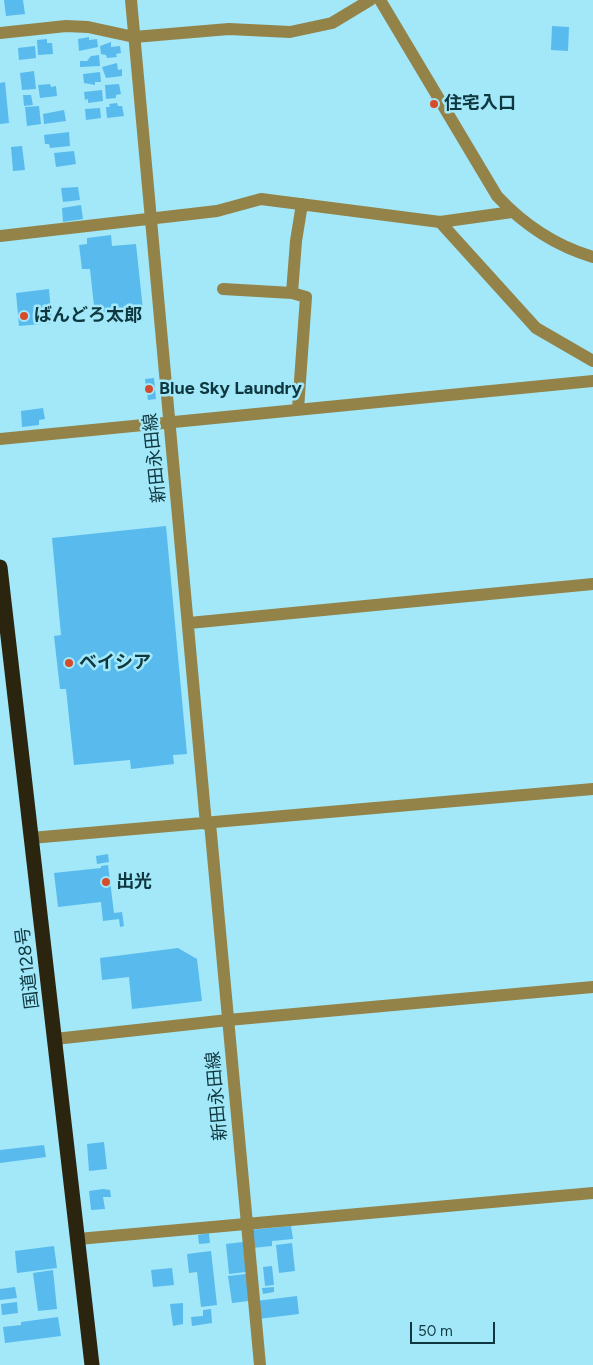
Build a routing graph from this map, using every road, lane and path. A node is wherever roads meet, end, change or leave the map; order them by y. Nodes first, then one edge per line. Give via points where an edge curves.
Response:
1 (131, 0) edge
2 (370, 0) edge
3 (380, 0) edge
4 (0, 32) edge
5 (134, 37) junction
6 (302, 204) junction
7 (512, 212) junction
8 (151, 220) junction
9 (440, 222) junction
10 (0, 236) edge
11 (593, 257) edge
12 (223, 289) dead end
13 (292, 293) junction
14 (593, 361) edge
15 (593, 381) edge
16 (298, 409) junction
17 (168, 422) junction
18 (0, 439) edge
19 (0, 567) edge
20 (593, 584) edge
21 (189, 623) junction
22 (4, 638) edge
23 (593, 788) edge
24 (208, 824) junction
25 (31, 838) junction
26 (593, 987) edge
27 (228, 1020) junction
28 (55, 1039) junction
29 (593, 1194) edge
30 (246, 1226) junction
31 (78, 1239) junction
32 (92, 1365) edge
33 (260, 1365) edge

1 - 5 street, 新田永田線
2 - 5 street via 332,23 290,32 229,29
3 - 7 street via 497,196
4 - 5 street via 66,26 88,27
5 - 8 street, 新田永田線
6 - 8 street via 261,199 217,211
6 - 9 street
6 - 13 street
7 - 9 street
7 - 11 street via 531,227
8 - 10 street
8 - 17 street, 新田永田線
9 - 14 street via 536,328
12 - 13 street
13 - 16 street via 306,296
15 - 16 street
16 - 17 street
17 - 18 street
17 - 21 street, 新田永田線
19 - 22 highway, 国道128号
20 - 21 street
21 - 24 street, 新田永田線
22 - 25 highway, 国道128号
23 - 24 street
24 - 25 street
24 - 27 street, 新田永田線
25 - 28 highway, 国道128号
26 - 27 street
27 - 28 street
27 - 30 street, 新田永田線
28 - 31 highway, 国道128号
29 - 30 street
30 - 31 street
30 - 33 street, 新田永田線
31 - 32 highway, 国道128号

